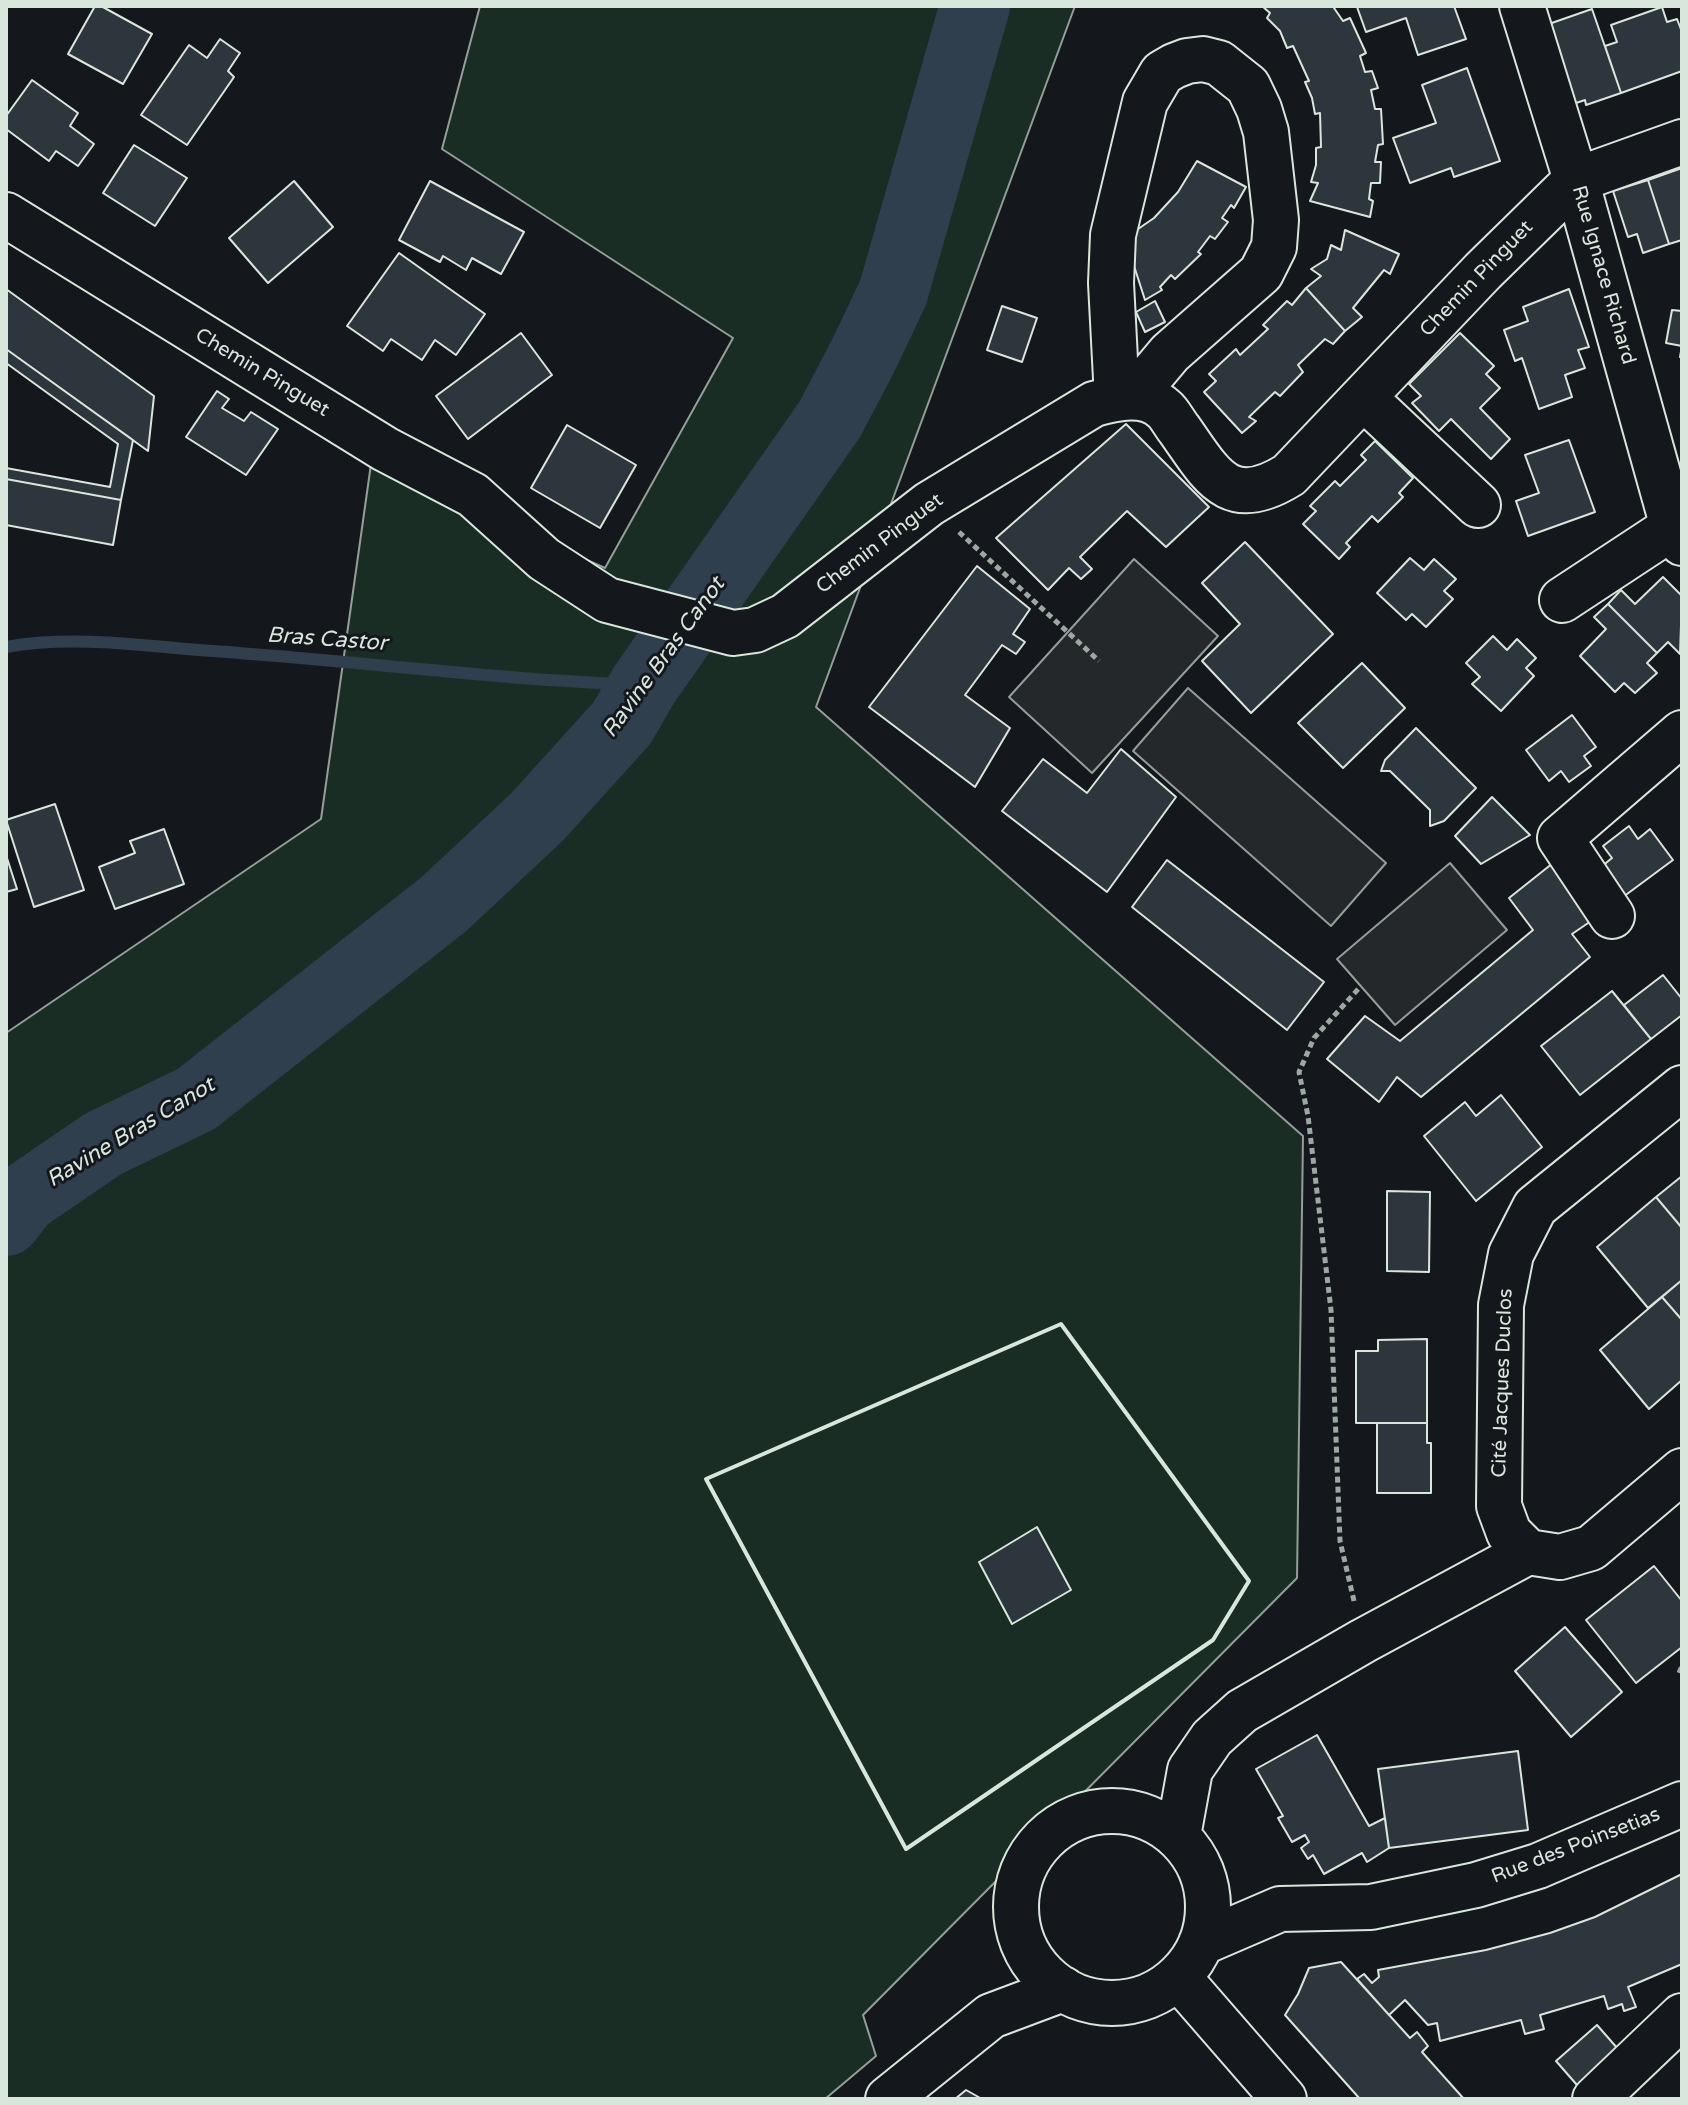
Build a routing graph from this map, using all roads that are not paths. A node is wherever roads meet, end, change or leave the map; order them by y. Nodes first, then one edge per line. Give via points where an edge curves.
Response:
1 (1522, 6) edge
2 (1682, 142) edge
3 (1576, 180) junction
4 (6, 215) edge
5 (1125, 397) junction
6 (1362, 399) junction
7 (1478, 505) dead end
8 (1678, 535) edge
9 (1562, 600) dead end
10 (1682, 733) edge
11 (1612, 916) dead end
12 (1682, 1088) edge
13 (1682, 1471) edge
14 (1528, 1552) junction
15 (1190, 1770) junction
16 (1125, 1812) junction
17 (1677, 1815) edge
18 (1178, 1836) junction
19 (1205, 1882) junction
20 (1280, 1909) junction
21 (1022, 1941) junction
22 (1189, 1960) junction
23 (1063, 1989) junction
24 (991, 2016) junction
25 (1682, 2016) edge
26 (888, 2099) edge
27 (1284, 2099) edge
28 (1595, 2099) edge

1 - 3 street, Rue Ignace Richard
2 - 3 street, Chemin Pinguet
3 - 6 street, Chemin Pinguet
3 - 8 street, Rue Ignace Richard
4 - 5 street, Chemin Pinguet via 385,449 473,495 544,559 607,600 733,633 785,616 929,504 1094,404
5 - 5 street via 1111,283 1113,235 1145,102 1162,73 1174,66 1203,59 1219,63 1248,86 1266,132 1274,247 1261,273
5 - 6 street, Chemin Pinguet via 1164,408 1216,480 1254,491 1289,475
6 - 7 street
8 - 9 street
10 - 11 street via 1560,838
12 - 14 street, Cité Jacques Duclos via 1535,1207 1511,1254 1501,1305 1499,1506 1509,1533
13 - 14 street via 1591,1548 1560,1557
14 - 15 street via 1242,1711 1212,1738
15 - 16 street
15 - 18 street
16 - 18 street
16 - 21 street via 1077,1818 1037,1847 1017,1892
17 - 20 street, Rue des Poinsetias via 1476,1885 1371,1907
18 - 19 street
19 - 20 street, Rue des Poinsetias
19 - 22 street via 1206,1928
20 - 22 street, Rue des Poinsetias
21 - 23 street via 1032,1960
21 - 24 street
22 - 23 street via 1157,1991 1134,2000 1110,2003
22 - 27 street
23 - 24 street
24 - 26 street
25 - 28 street

